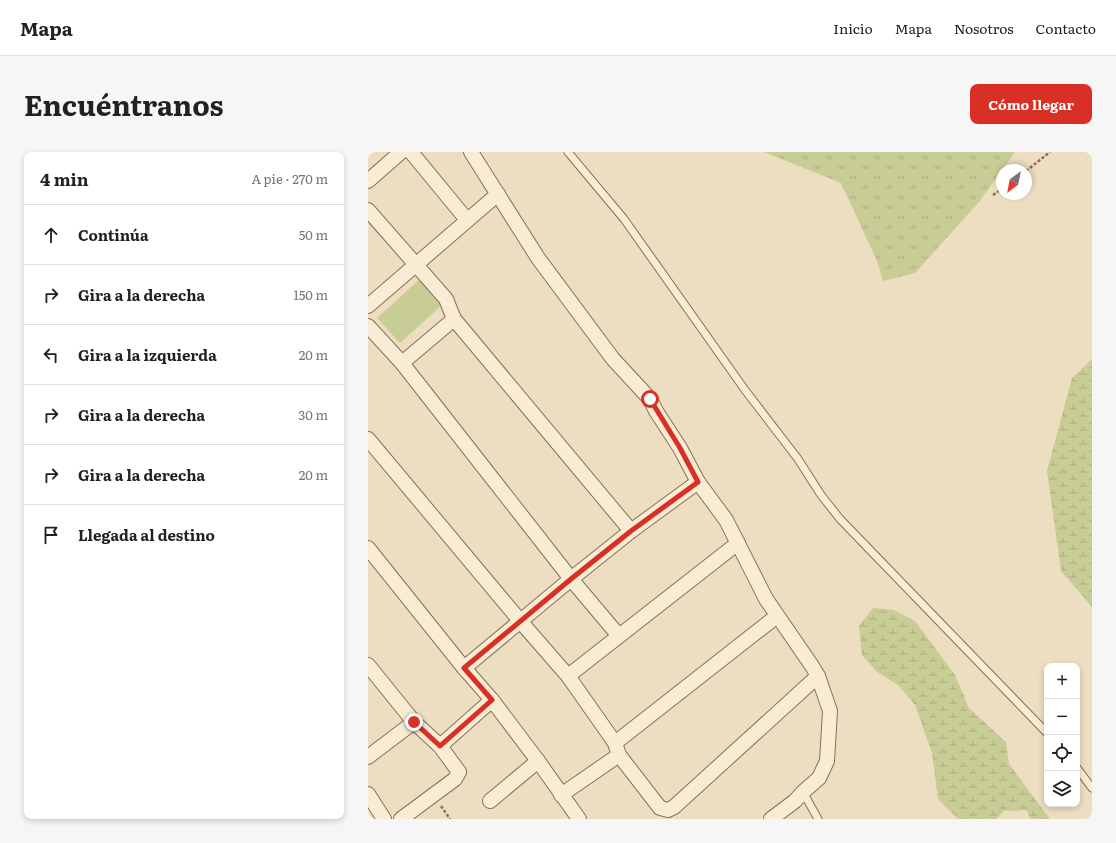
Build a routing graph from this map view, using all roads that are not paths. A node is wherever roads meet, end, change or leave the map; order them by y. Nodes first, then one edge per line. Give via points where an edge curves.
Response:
1 (401, 152) edge
2 (411, 152) edge
3 (471, 152) edge
4 (568, 152) edge
5 (368, 181) edge
6 (498, 194) junction
7 (368, 210) edge
8 (468, 220) junction
9 (415, 265) junction
10 (368, 306) edge
11 (454, 318) junction
12 (368, 326) edge
13 (402, 363) junction
14 (368, 439) edge
15 (698, 482) junction
16 (631, 531) junction
17 (738, 543) junction
18 (368, 548) edge
19 (571, 579) junction
20 (778, 616) junction
21 (521, 622) junction
22 (619, 636) junction
23 (368, 665) edge
24 (464, 668) junction
25 (568, 676) junction
26 (818, 676) junction
27 (492, 700) junction
28 (414, 722) junction
29 (1044, 730) edge
30 (440, 746) junction
31 (617, 749) junction
32 (368, 757) edge
33 (538, 761) junction
34 (1079, 771) edge
35 (1092, 788) edge
36 (803, 792) junction
37 (368, 794) edge
38 (561, 795) junction
39 (490, 801) dead end
40 (384, 819) edge
41 (401, 819) edge
42 (579, 819) edge
43 (771, 819) edge
44 (818, 819) edge

1 - 5 street
2 - 8 street
3 - 6 street
4 - 29 lane via 624,220 840,519
6 - 8 street
6 - 15 street via 538,258 582,319 613,359 650,399
7 - 9 street
8 - 9 street
9 - 10 street
9 - 11 street via 446,299
11 - 13 street
11 - 16 street
12 - 13 street
13 - 19 street
14 - 21 street
15 - 16 street
15 - 17 street via 723,515
16 - 19 street
17 - 20 street via 752,575
17 - 22 street
18 - 24 street
19 - 21 street
19 - 22 street
20 - 26 street
20 - 31 street
21 - 24 street
21 - 25 street
22 - 25 street
23 - 28 street
24 - 27 street
25 - 31 street
26 - 31 street via 668,810 660,808
26 - 36 street via 830,711 827,761 819,778
27 - 30 street
27 - 33 street
28 - 30 street
28 - 32 street
30 - 41 street via 458,772 457,776
31 - 38 street
33 - 38 street
33 - 39 street
34 - 35 lane
36 - 43 street
36 - 44 lane
37 - 40 street
38 - 42 street

